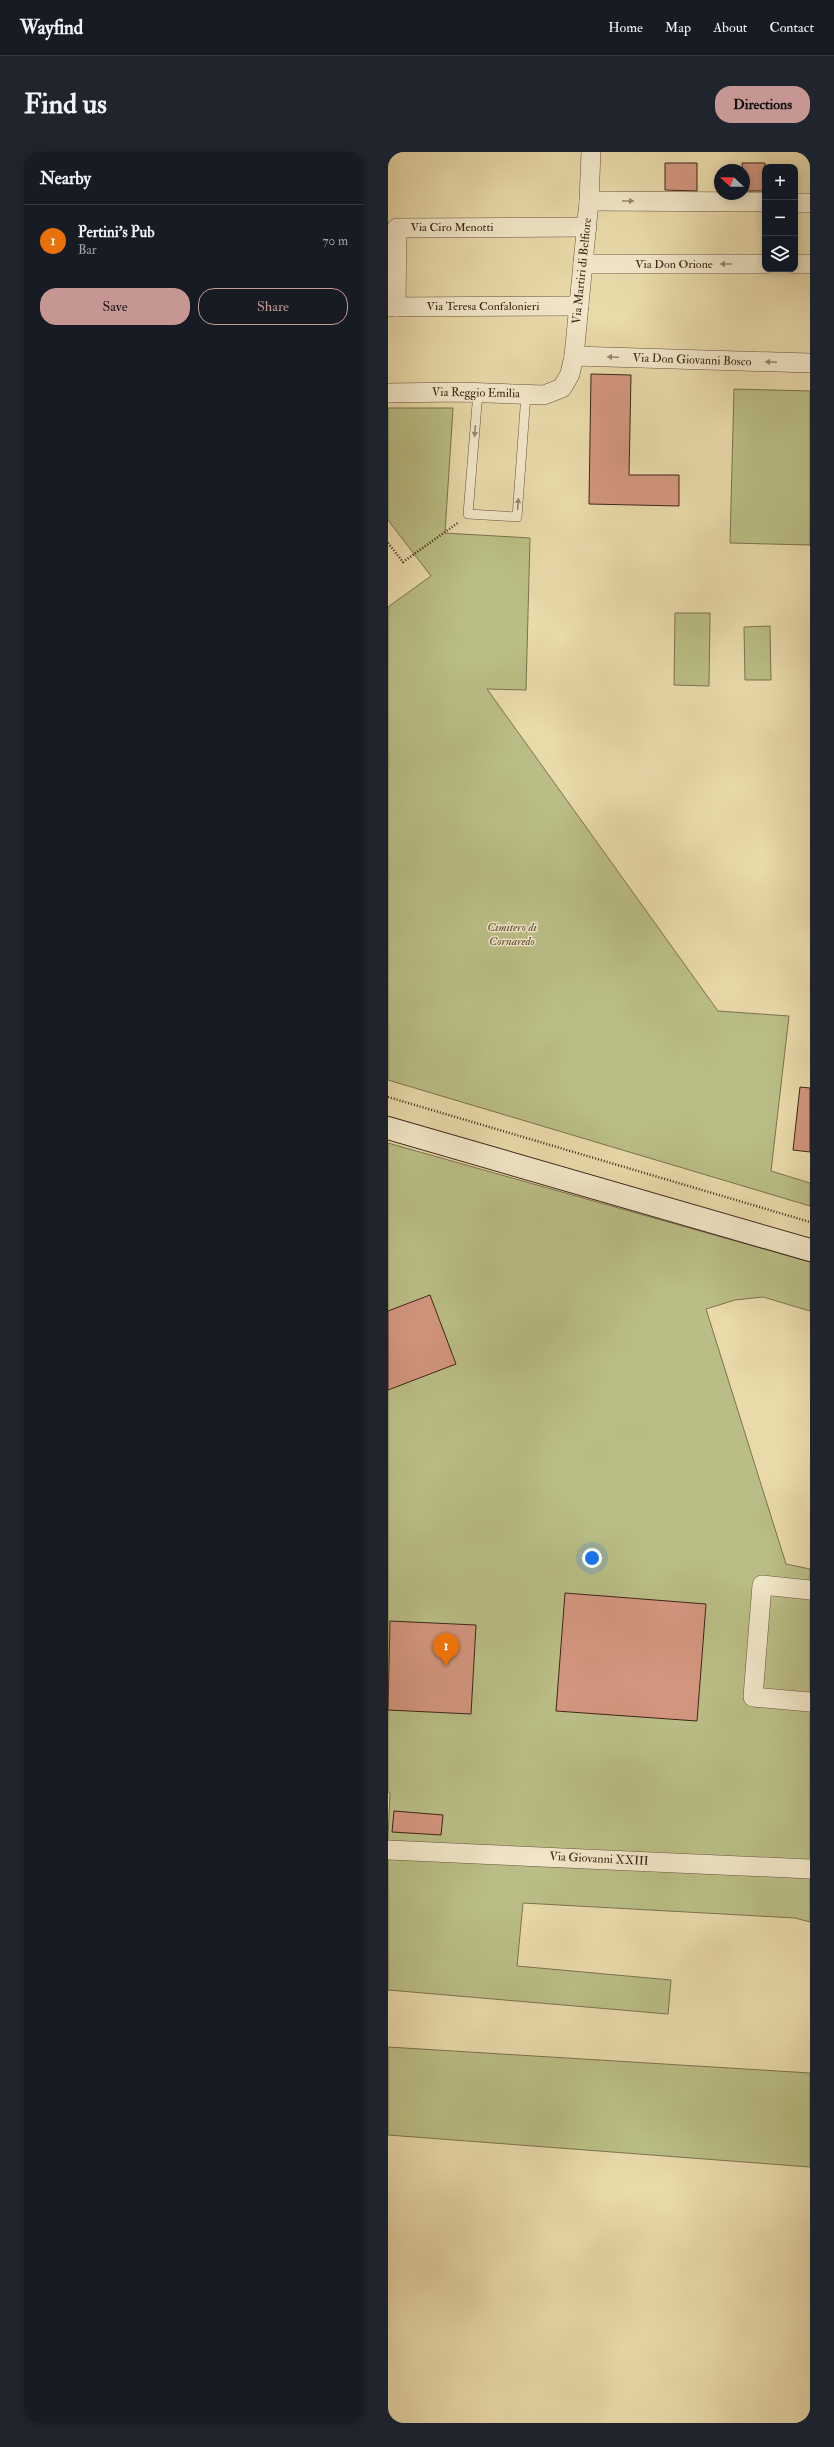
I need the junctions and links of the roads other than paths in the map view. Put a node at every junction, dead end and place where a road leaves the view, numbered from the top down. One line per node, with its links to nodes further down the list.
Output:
1 (591, 152): 2 (street, Via Martiri di Belfiore)
2 (589, 201): 3 (street, one-way to 3); 6 (street, Via Martiri di Belfiore)
3 (762, 202)
4 (798, 203): 5 (street)
5 (810, 203)
6 (587, 227): 7 (street, Via Martiri di Belfiore); 12 (street, Via Ciro Menotti)
7 (583, 264): 8 (street, Via Don Orione, one-way to 7); 11 (street, Via Martiri di Belfiore)
8 (762, 264)
9 (798, 264): 10 (street)
10 (810, 264)
11 (579, 306): 12 (street, Via Teresa Confalonieri); 13 (street, Via Martiri di Belfiore)
12 (392, 307)
13 (574, 356): 14 (street, Via Don Giovanni Bosco, one-way to 13); 15 (street, Via Martiri di Belfiore)
14 (810, 364)
15 (562, 388): 18 (street, Via Reggio Emilia)
16 (478, 392): 17 (street, Via Reggio Emilia); 18 (street, Via Reggio Emilia); 18 (lane, one-way to 18)
17 (388, 393)
18 (526, 394)
19 (388, 1128): 20 (street)
20 (810, 1250)
21 (810, 1590): 22 (street)
22 (810, 1702)
23 (388, 1850): 24 (street, Via Giovanni XXIII)
24 (810, 1869)

